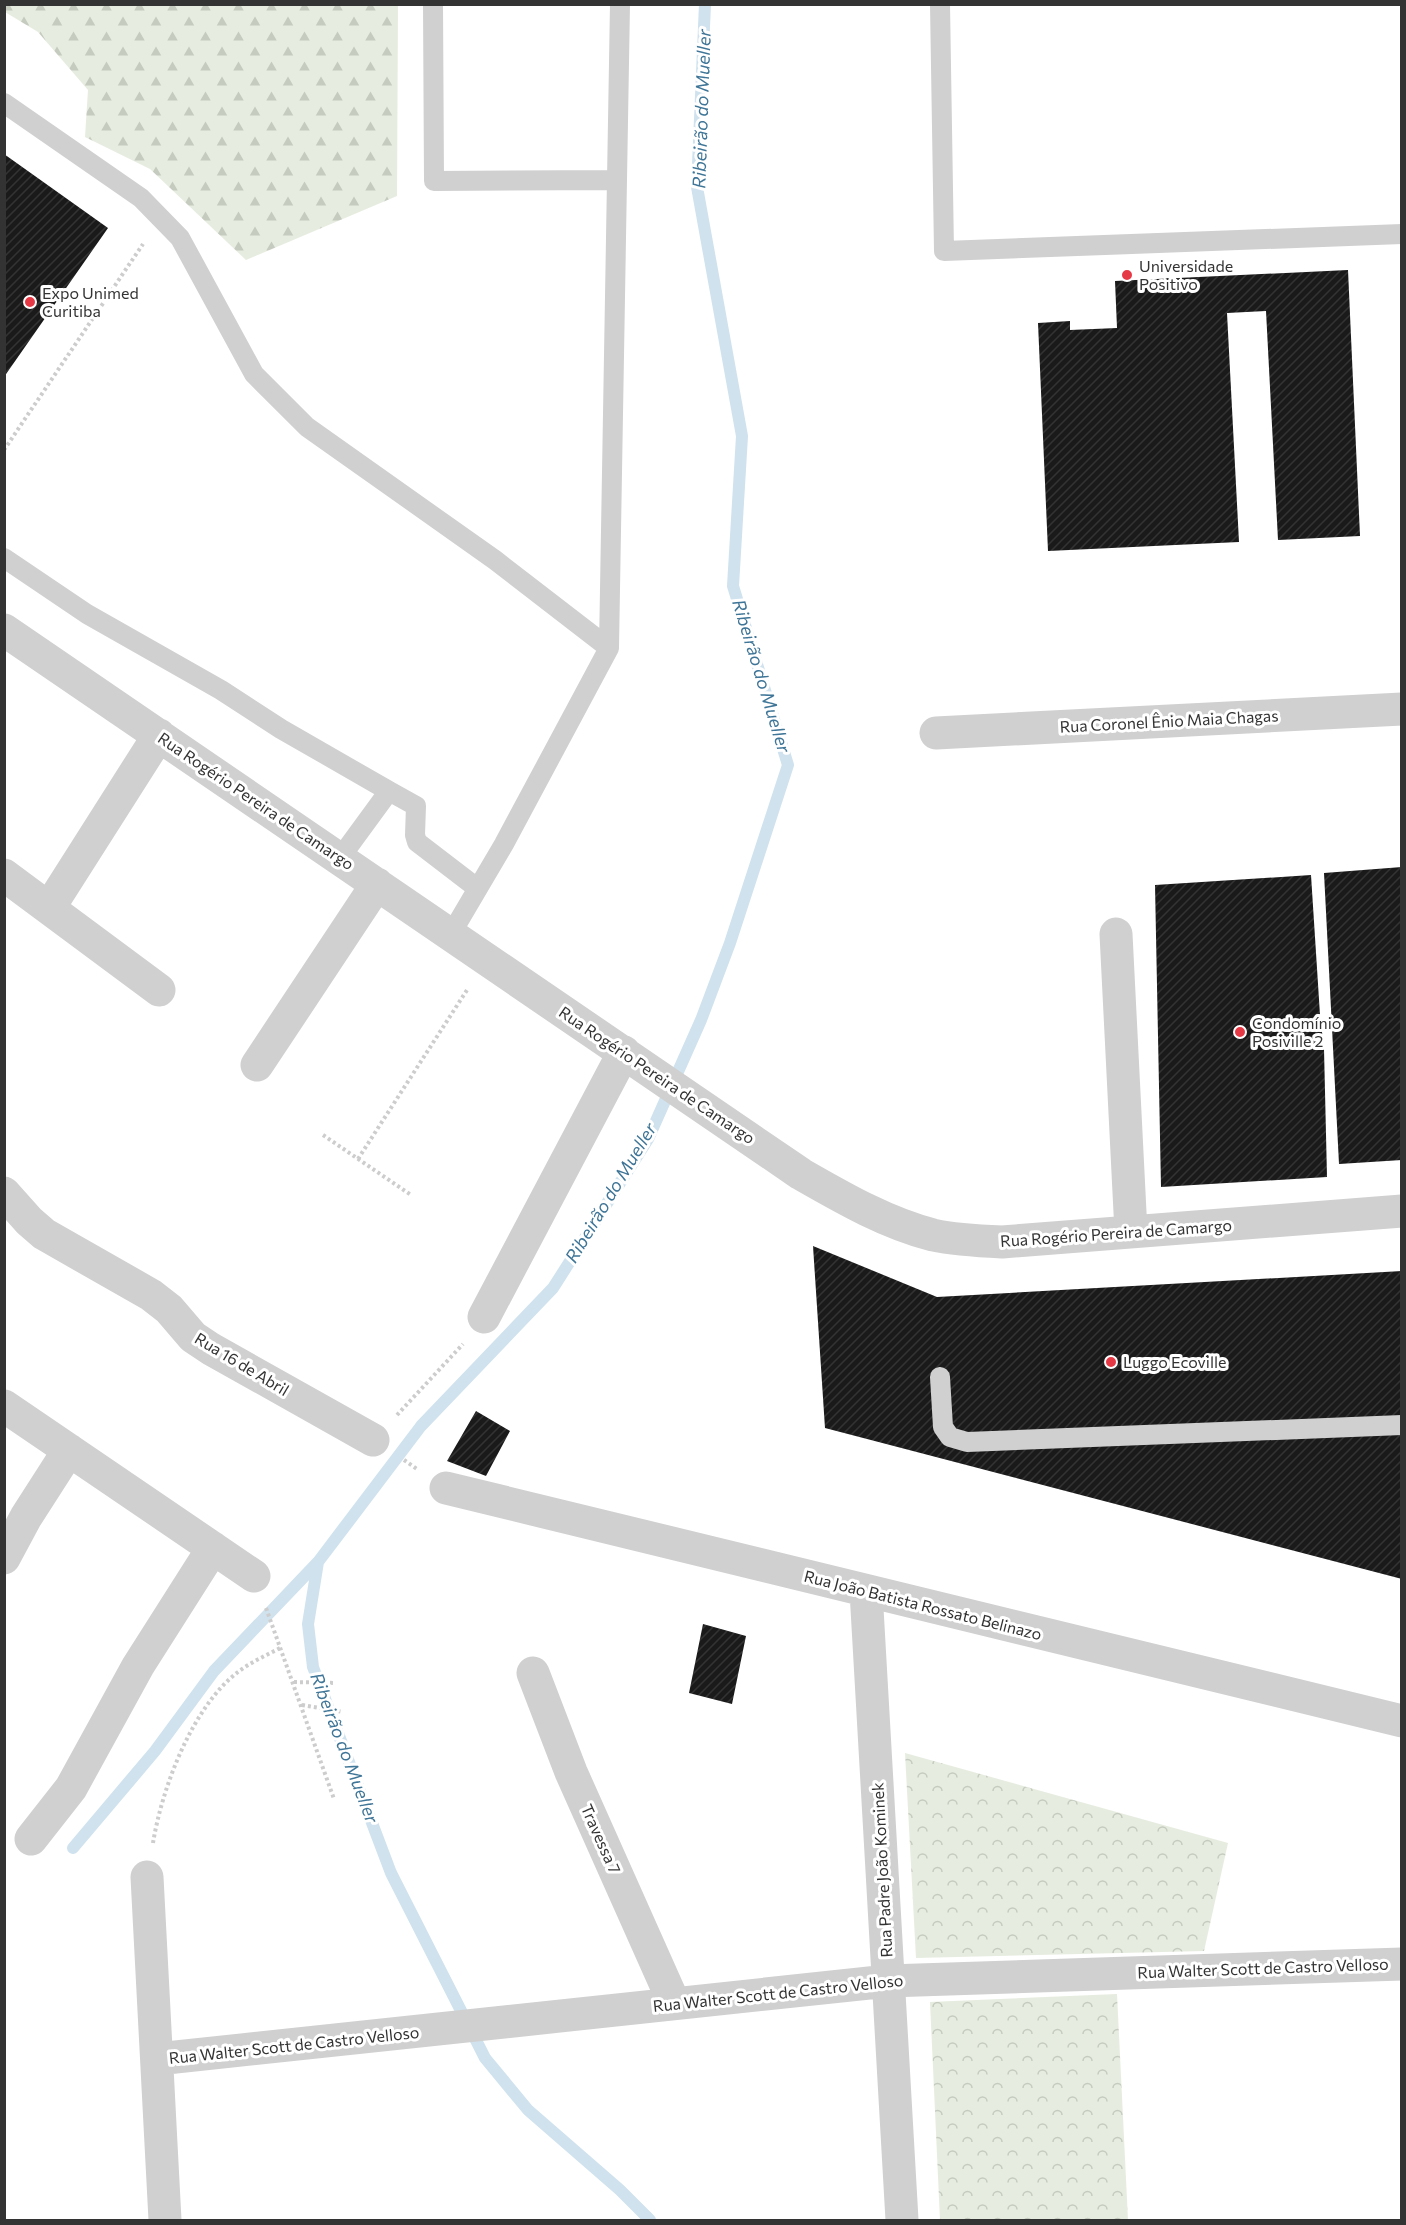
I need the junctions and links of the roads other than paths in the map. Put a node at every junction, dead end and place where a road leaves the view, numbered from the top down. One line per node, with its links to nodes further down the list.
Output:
1 (433, 4): 5 (lane)
2 (620, 4): 5 (lane)
3 (940, 4): 6 (lane)
4 (4, 103): 9 (lane)
5 (617, 180): 9 (lane)
6 (1401, 234)
7 (4, 558): 13 (lane)
8 (4, 630): 12 (street, Rua Rogério Pereira de Camargo)
9 (609, 648): 17 (lane)
10 (1401, 709): 11 (street, Rua Coronel Ênio Maia Chagas)
11 (936, 733)
12 (159, 735): 14 (street, Rua Rogério Pereira de Camargo); 18 (street)
13 (388, 791): 14 (lane); 17 (lane)
14 (340, 858): 16 (street, Rua Rogério Pereira de Camargo)
15 (4, 875): 18 (street)
16 (377, 884): 19 (street, Rua Rogério Pereira de Camargo); 23 (street)
17 (477, 888): 19 (lane)
18 (49, 908): 21 (street)
19 (451, 934): 22 (street, Rua Rogério Pereira de Camargo)
20 (1116, 934): 26 (street)
21 (159, 990)
22 (632, 1058): 26 (street, Rua Rogério Pereira de Camargo); 27 (street)
23 (257, 1065)
24 (4, 1193): 31 (street, Rua 16 de Abril)
25 (1401, 1211): 26 (street, Rua Rogério Pereira de Camargo)
26 (1131, 1232)
27 (484, 1317)
28 (940, 1377): 30 (lane)
29 (4, 1406): 32 (street)
30 (1401, 1425)
31 (373, 1440)
32 (69, 1450): 34 (street); 35 (street)
33 (446, 1488): 37 (street, Rua João Batista Rossato Belinazo)
34 (213, 1548): 36 (street); 40 (street)
35 (4, 1558)
36 (254, 1576)
37 (866, 1591): 39 (street, Rua João Batista Rossato Belinazo); 43 (street, Rua Padre João Kominek)
38 (533, 1673): 44 (street, Travessa 7)
39 (1401, 1722)
40 (31, 1839)
41 (147, 1877): 45 (street)
42 (1401, 1964): 43 (street, Rua Walter Scott de Castro Velloso)
43 (888, 1981): 44 (street, Rua Walter Scott de Castro Velloso); 47 (street, Rua Padre João Kominek)
44 (674, 2003): 45 (street, Rua Walter Scott de Castro Velloso)
45 (157, 2060): 46 (street)
46 (165, 2220)
47 (902, 2220)

